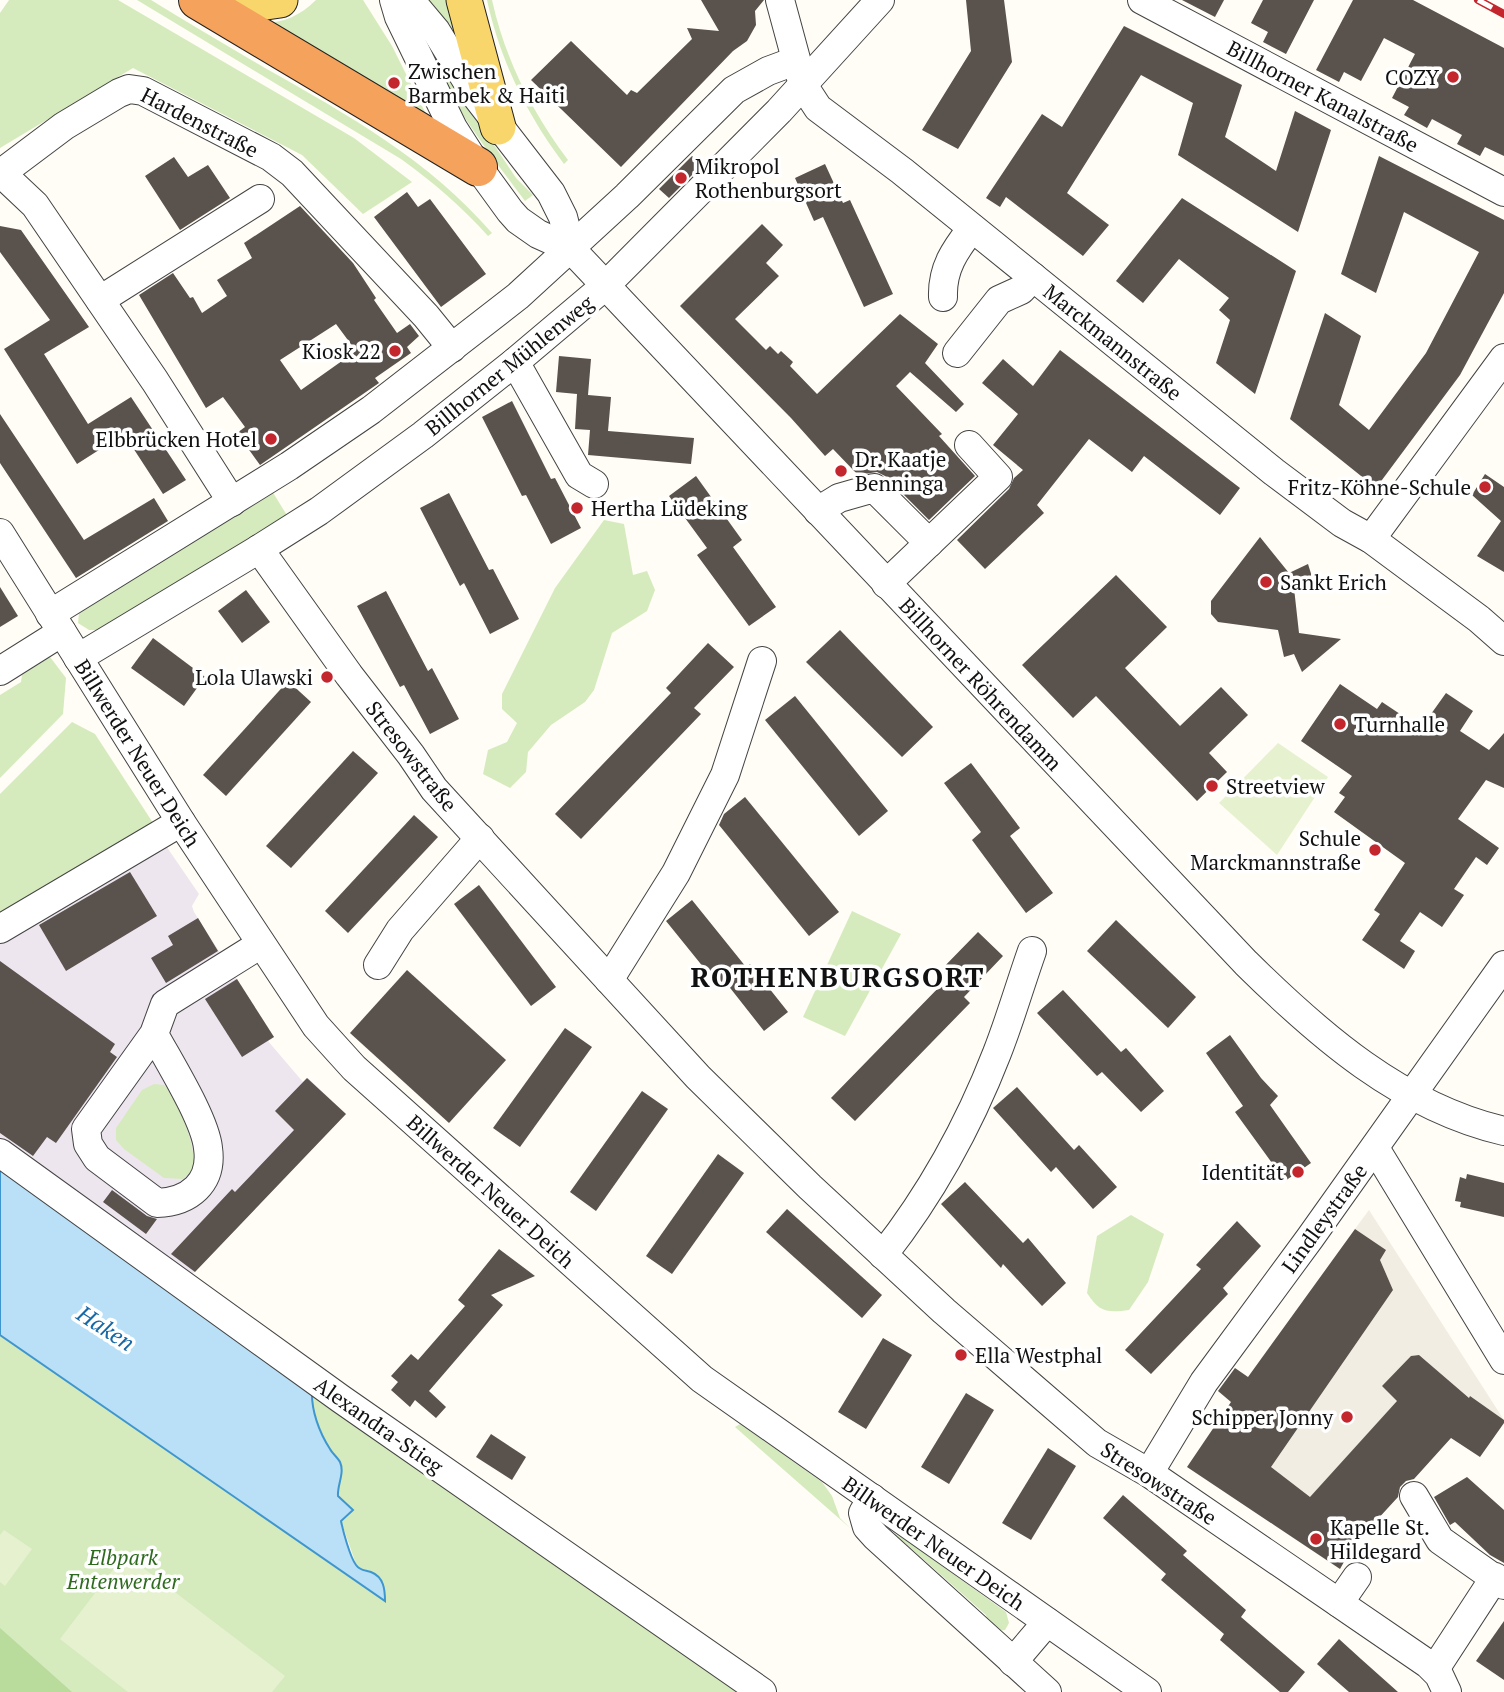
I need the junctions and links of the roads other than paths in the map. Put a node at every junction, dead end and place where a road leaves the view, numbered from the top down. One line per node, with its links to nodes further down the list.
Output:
1 (198, 0): 12 (highway)
2 (239, 0): 3 (main road)
3 (280, 0)
4 (394, 0): 12 (street, Billhorner Röhrendamm)
5 (410, 0): 11 (street, Billhorner Röhrendamm)
6 (464, 0): 11 (main road)
7 (780, 0): 10 (street, Marckmannstraße)
8 (880, 0): 10 (street, Billhorner Mühlenweg)
9 (1154, 3): 14 (street, Billhorner Kanalstraße)
10 (799, 73): 16 (street, Marckmannstraße); 17 (street, Billhorner Mühlenweg); 19 (street, Billhorner Mühlenweg)
11 (498, 127): 17 (street, Billhorner Röhrendamm)
12 (478, 167): 17 (street, Billhorner Röhrendamm)
13 (1, 173): 21 (street, Hardenstraße); 22 (street, Hardenstraße)
14 (1503, 188)
15 (260, 199): 21 (street)
16 (972, 228): 18 (street, Marckmannstraße); 20 (street)
17 (571, 249): 19 (street, Billhorner Röhrendamm); 22 (street, Billhorner Mühlenweg)
18 (1033, 277): 23 (street); 31 (street, Marckmannstraße)
19 (605, 286): 25 (street, Billhorner Mühlenweg); 29 (street, Billhorner Röhrendamm)
20 (943, 297)
21 (100, 300): 28 (street, Hardenstraße)
22 (452, 348): 28 (street, Billhorner Mühlenweg)
23 (957, 353)
24 (1504, 358): 31 (street)
25 (515, 362): 27 (street); 33 (street, Billhorner Mühlenweg)
26 (969, 445): 32 (street)
27 (594, 484)
28 (232, 502): 35 (street, Billhorner Mühlenweg)
29 (818, 511): 32 (street); 34 (street, Billhorner Röhrendamm)
30 (0, 533): 35 (street, Billwerder Neuer Deich)
31 (1371, 539): 36 (street, Marckmannstraße)
32 (929, 543): 34 (street)
33 (259, 549): 37 (street, Billhorner Mühlenweg); 41 (street, Stresowstraße)
34 (886, 584): 49 (street, Billhorner Röhrendamm)
35 (56, 623): 37 (street, Billwerder Neuer Deich); 39 (street, Billhorner Mühlenweg)
36 (1504, 641)
37 (79, 658): 40 (street, Billwerder Neuer Deich)
38 (762, 662): 47 (street)
39 (0, 671)
40 (181, 822): 42 (street); 43 (street, Billwerder Neuer Deich)
41 (480, 838): 45 (street); 47 (street, Stresowstraße)
42 (0, 929)
43 (261, 944): 48 (street); 57 (street, Billwerder Neuer Deich)
44 (1032, 951): 53 (street)
45 (378, 965)
46 (1504, 965): 49 (street, Lindleystraße)
47 (609, 980): 53 (street, Stresowstraße)
48 (154, 1034): 48 (street)
49 (1411, 1096): 50 (street, Billhorner Röhrendamm); 51 (street, Lindleystraße)
50 (1504, 1131)
51 (1375, 1148): 54 (street); 55 (street, Lindleystraße)
52 (0, 1153): 64 (street, Alexandra-Stieg)
53 (883, 1255): 55 (street, Stresowstraße)
54 (1504, 1360)
55 (1149, 1473): 60 (street, Stresowstraße)
56 (1414, 1496): 59 (street)
57 (872, 1499): 61 (street, Billwerder Neuer Deich); 62 (street)
58 (1357, 1577): 60 (street)
59 (1499, 1581): 63 (street)
60 (1339, 1603): 63 (street, Stresowstraße)
61 (1047, 1622): 62 (street); 66 (street, Billwerder Neuer Deich)
62 (1013, 1662): 65 (street)
63 (1441, 1681)
64 (762, 1692)
65 (1047, 1692)
66 (1147, 1692)

